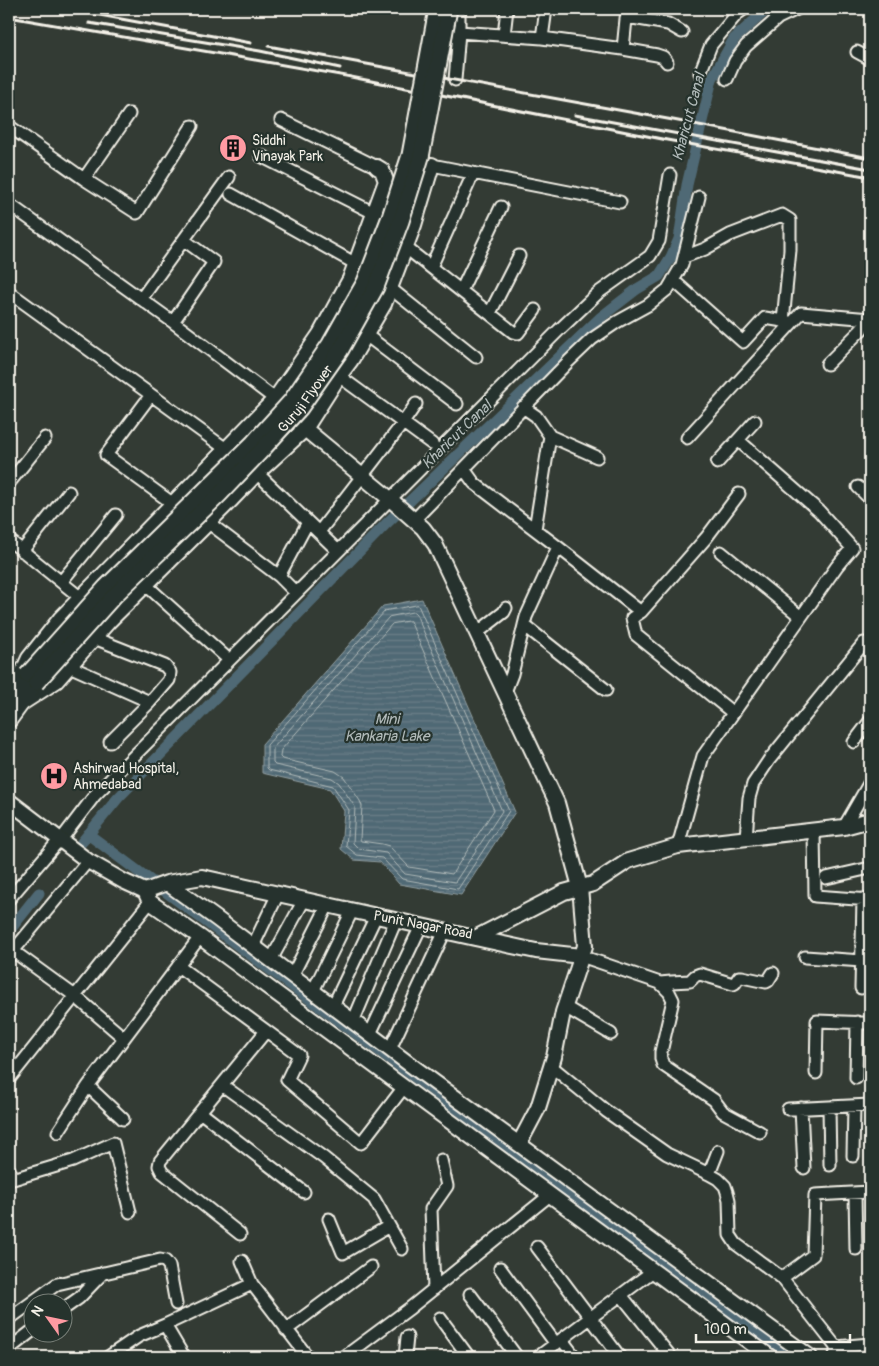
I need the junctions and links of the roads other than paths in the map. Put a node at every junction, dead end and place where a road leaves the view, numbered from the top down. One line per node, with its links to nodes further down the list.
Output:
1 (436, 9): 109 (main road, Guruji Flyover, bridge)
2 (448, 9): 109 (main road, Guruji Flyover, bridge)
3 (459, 9): 10 (street)
4 (507, 9): 12 (street)
5 (546, 9): 13 (street)
6 (744, 9): 18 (street)
7 (796, 9): 9 (street)
8 (627, 13): 11 (street); 14 (street)
9 (776, 14): 19 (street)
10 (459, 32): 12 (street); 20 (street)
11 (682, 32)
12 (504, 35): 13 (street)
13 (542, 38): 14 (street)
14 (623, 49): 17 (street)
15 (857, 52): 16 (street)
16 (870, 59)
17 (668, 62)
18 (700, 73)
19 (727, 79)
20 (454, 80)
21 (129, 114): 31 (street)
22 (281, 120): 27 (street)
23 (9, 126): 31 (street)
24 (192, 126): 31 (street)
25 (261, 156): 37 (street)
26 (432, 166): 28 (street); 39 (street)
27 (377, 167): 37 (street)
28 (473, 174): 34 (street); 43 (street)
29 (670, 176): 82 (street)
30 (230, 177): 38 (street)
31 (84, 179)
32 (231, 194): 42 (street)
33 (699, 197): 41 (street)
34 (620, 202)
35 (9, 204): 48 (street)
36 (501, 207): 46 (street)
37 (374, 213): 42 (street)
38 (184, 240): 48 (street); 52 (street)
39 (405, 247): 43 (street); 45 (street)
40 (519, 256): 50 (street)
41 (684, 257): 44 (street); 53 (street)
42 (356, 264): 59 (street)
43 (431, 267): 46 (street)
44 (674, 280): 53 (street); 62 (street)
45 (390, 288): 54 (street); 55 (street)
46 (461, 291): 50 (street)
47 (9, 292): 58 (street)
48 (141, 299): 52 (street)
49 (535, 310): 50 (street)
50 (490, 313)
51 (868, 319): 53 (street); 56 (street)
52 (173, 322): 59 (street)
53 (787, 322): 68 (street)
54 (366, 335): 57 (street); 61 (street)
55 (476, 357)
56 (827, 364)
57 (339, 376): 64 (street); 65 (street)
58 (151, 395): 71 (street); 83 (street)
59 (274, 399): 65 (street); 71 (street)
60 (416, 404): 64 (street)
61 (457, 404)
62 (523, 407): 66 (street); 74 (street)
63 (755, 421): 69 (street)
64 (403, 423): 70 (street); 76 (street)
65 (305, 429): 75 (street); 76 (street)
66 (550, 436): 72 (street); 88 (street)
67 (45, 438): 77 (street)
68 (687, 438)
69 (738, 440): 73 (street); 102 (street)
70 (432, 444)
71 (226, 449): 83 (street)
72 (597, 458)
73 (717, 463)
74 (464, 469): 85 (street); 88 (street)
75 (257, 473): 86 (street); 87 (street)
76 (362, 477): 82 (street); 89 (street)
77 (9, 483)
78 (858, 487): 81 (street)
79 (69, 492): 92 (street)
80 (739, 494): 101 (street)
81 (870, 499)
82 (392, 501): 85 (street); 93 (street)
83 (172, 503): 99 (street)
84 (116, 515): 96 (street)
85 (412, 519): 104 (street)
86 (308, 522): 89 (street); 95 (street)
87 (209, 523): 95 (street); 97 (street)
88 (535, 529): 91 (street)
89 (318, 532): 93 (street)
90 (9, 540): 92 (street)
91 (558, 547): 101 (street); 103 (street)
92 (22, 551): 96 (street)
93 (338, 551): 98 (street)
94 (720, 552): 102 (street)
95 (279, 576): 98 (street)
96 (61, 582): 99 (street)
97 (146, 585): 105 (street); 107 (street)
98 (296, 593): 107 (street)
99 (80, 598): 112 (street)
100 (506, 608): 104 (street)
101 (641, 612): 114 (street)
102 (801, 617): 114 (street)
103 (524, 625): 110 (street); 111 (street)
104 (477, 633): 111 (street)
105 (94, 638): 108 (street); 113 (street)
106 (870, 648): 124 (street)
107 (229, 660): 125 (street)
108 (69, 666): 112 (street); 113 (street)
109 (31, 679): 112 (main road, Guruji Flyover)
110 (606, 690)
111 (505, 692): 131 (street)
112 (13, 701): 115 (main road, Guruji Flyover)
113 (150, 702): 117 (street)
114 (733, 713): 126 (street)
115 (9, 720)
116 (870, 721): 118 (street)
117 (110, 742)
118 (854, 742)
119 (870, 782): 122 (street)
120 (9, 800): 125 (street)
121 (870, 820): 122 (street, Punit Nagar Road)
122 (844, 827): 123 (street, Punit Nagar Road)
123 (814, 831): 124 (street, Punit Nagar Road); 136 (street)
124 (746, 838): 126 (street, Punit Nagar Road)
125 (60, 841): 127 (street); 134 (street)
126 (678, 846): 131 (street, Punit Nagar Road)
127 (88, 861): 133 (street); 146 (street)
128 (870, 868): 129 (street)
129 (826, 878)
130 (167, 883): 132 (street, Punit Nagar Road); 133 (street, Punit Nagar Road); 145 (street)
131 (580, 887): 144 (street, Punit Nagar Road); 147 (street)
132 (278, 894): 135 (street, Punit Nagar Road); 145 (street)
133 (147, 895): 143 (street); 157 (street)
134 (9, 899)
135 (304, 900): 137 (street, Punit Nagar Road); 149 (street)
136 (867, 900): 151 (street)
137 (328, 905): 138 (street, Punit Nagar Road); 153 (street)
138 (352, 911): 139 (street, Punit Nagar Road); 156 (street)
139 (376, 916): 140 (street, Punit Nagar Road); 158 (street)
140 (396, 920): 141 (street, Punit Nagar Road); 160 (street)
141 (421, 926): 142 (street, Punit Nagar Road); 164 (street)
142 (445, 931): 144 (street, Punit Nagar Road); 167 (street)
143 (200, 937): 150 (street); 174 (street)
144 (475, 938): 147 (street)
145 (253, 946): 149 (street)
146 (11, 954): 157 (street)
147 (581, 956): 154 (street); 159 (street)
148 (806, 957): 151 (street)
149 (271, 960): 153 (street)
150 (178, 966): 163 (street); 166 (street)
151 (865, 968): 155 (street)
152 (772, 973): 154 (street)
153 (292, 976): 156 (street)
154 (660, 983): 183 (street)
155 (861, 988)
156 (312, 991): 158 (street)
157 (75, 996): 166 (street); 171 (street)
158 (333, 1006): 160 (street)
159 (565, 1007): 165 (street); 168 (street)
160 (353, 1022): 164 (street)
161 (857, 1022): 162 (street); 169 (street); 170 (street)
162 (870, 1023)
163 (266, 1031): 172 (street); 174 (street)
164 (370, 1034): 167 (street)
165 (611, 1034)
166 (124, 1038): 173 (street)
167 (390, 1049): 184 (street)
168 (551, 1066): 184 (street); 190 (street)
169 (816, 1073)
170 (856, 1078)
171 (9, 1079)
172 (222, 1085): 180 (street); 198 (street)
173 (88, 1086): 181 (street); 182 (street)
174 (404, 1087): 195 (street)
175 (870, 1105): 176 (street)
176 (854, 1106): 177 (street); 186 (street)
177 (829, 1107): 178 (street); 188 (street)
178 (801, 1108): 179 (street); 189 (street)
179 (788, 1109)
180 (200, 1112): 192 (street); 199 (street)
181 (123, 1119)
182 (58, 1132)
183 (760, 1132)
184 (520, 1144): 203 (street)
185 (718, 1151): 190 (street)
186 (852, 1156)
187 (441, 1160): 211 (street)
188 (830, 1165)
189 (804, 1168)
190 (709, 1174): 209 (street)
191 (10, 1177): 196 (street)
192 (304, 1192)
193 (870, 1192): 194 (street)
194 (855, 1193): 202 (street); 209 (street)
195 (550, 1195): 207 (street); 211 (street)
196 (130, 1212)
197 (329, 1219): 198 (street)
198 (389, 1226): 201 (street)
199 (240, 1234)
200 (537, 1247): 217 (street)
201 (402, 1249)
202 (856, 1249)
203 (666, 1252): 207 (street); 239 (street)
204 (242, 1261): 210 (street)
205 (371, 1267): 220 (street)
206 (500, 1268): 223 (street)
207 (653, 1271): 213 (street); 227 (street)
208 (103, 1273): 214 (street); 215 (street); 218 (street)
209 (782, 1278): 226 (street)
210 (252, 1284): 219 (street); 220 (street)
211 (434, 1289): 231 (street)
212 (470, 1294): 234 (street)
213 (621, 1294): 217 (street); 238 (street)
214 (72, 1303)
215 (176, 1304)
216 (440, 1318): 233 (street)
217 (590, 1318): 223 (street); 237 (street)
218 (9, 1319)
219 (164, 1325): 228 (street); 229 (street)
220 (286, 1330): 230 (street)
221 (407, 1337): 232 (street)
222 (22, 1339): 225 (street)
223 (559, 1342): 235 (street); 236 (street)
224 (870, 1344): 226 (street)
225 (9, 1349)
226 (835, 1352)
227 (765, 1356)
228 (108, 1357)
229 (184, 1357)
230 (308, 1357)
231 (344, 1357)
232 (405, 1357)
233 (469, 1357)
234 (517, 1357)
235 (538, 1357)
236 (575, 1357)
237 (620, 1357)
238 (671, 1357)
239 (810, 1357)

